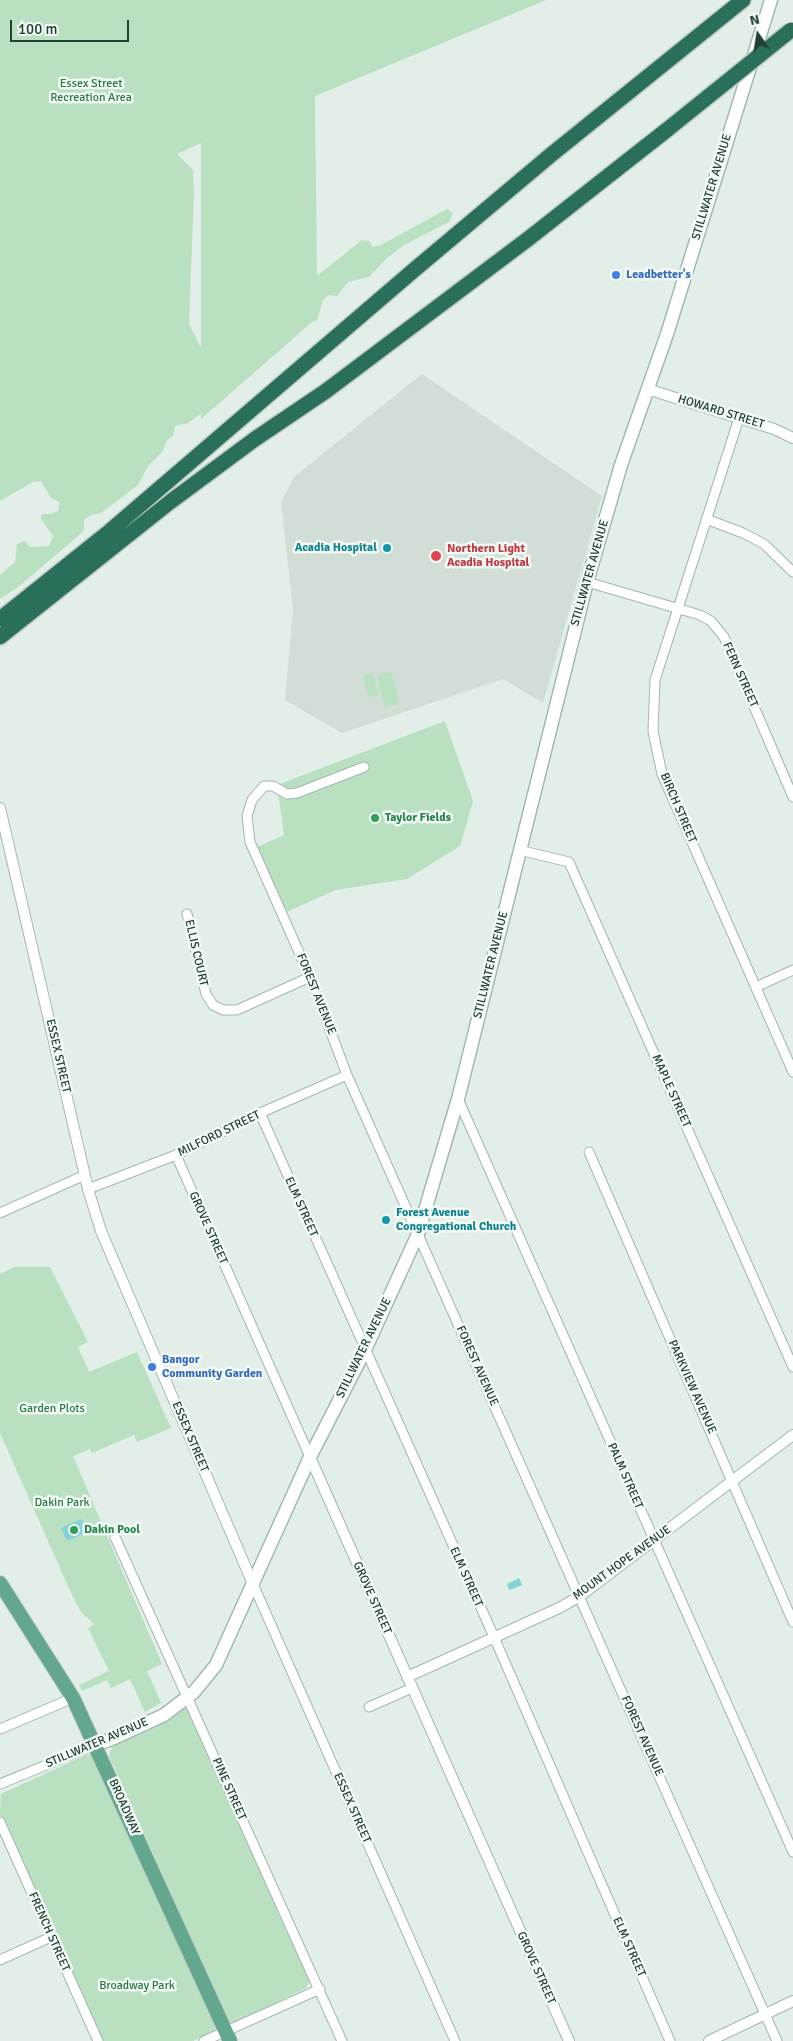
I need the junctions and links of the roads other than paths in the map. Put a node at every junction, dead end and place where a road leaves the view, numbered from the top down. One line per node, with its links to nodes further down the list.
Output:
1 (744, 0): 11 (highway)
2 (771, 0): 4 (main road, STILLWATER AVENUE)
3 (792, 29): 12 (highway, bridge)
4 (647, 389): 5 (street, HOWARD STREET); 9 (main road, STILLWATER AVENUE)
5 (739, 418): 6 (street, HOWARD STREET); 7 (street, BIRCH STREET)
6 (793, 438)
7 (706, 519): 8 (street); 10 (street, BIRCH STREET)
8 (793, 572)
9 (587, 582): 10 (street, FERN STREET); 16 (main road, STILLWATER AVENUE)
10 (677, 608): 14 (street, FERN STREET); 20 (street, BIRCH STREET)
11 (0, 619)
12 (0, 637)
13 (364, 766): 19 (street, FOREST AVENUE)
14 (793, 797)
15 (0, 808): 27 (street, ESSEX STREET)
16 (519, 850): 23 (main road, STILLWATER AVENUE); 32 (street, MAPLE STREET)
17 (187, 914): 19 (street, ELLIS COURT)
18 (793, 970): 20 (street)
19 (310, 977): 22 (street, FOREST AVENUE)
20 (756, 987): 21 (street, BIRCH STREET)
21 (793, 1072)
22 (347, 1075): 24 (street, MILFORD STREET); 30 (street, FOREST AVENUE)
23 (458, 1099): 30 (main road, STILLWATER AVENUE); 37 (street, PALM STREET)
24 (260, 1114): 26 (street, MILFORD STREET); 31 (street, ELM STREET)
25 (589, 1152): 35 (street, PARKVIEW AVENUE)
26 (176, 1154): 28 (street, MILFORD STREET); 34 (street, GROVE STREET)
27 (85, 1175): 28 (street, ESSEX STREET); 29 (street)
28 (88, 1189): 39 (street, ESSEX STREET)
29 (0, 1213)
30 (418, 1234): 31 (main road, STILLWATER AVENUE); 40 (street, FOREST AVENUE)
31 (365, 1350): 34 (main road, STILLWATER AVENUE); 42 (street, ELM STREET)
32 (793, 1367)
33 (793, 1435): 35 (street, MOUNT HOPE AVENUE)
34 (310, 1457): 39 (main road, STILLWATER AVENUE); 43 (street, GROVE STREET)
35 (732, 1480): 37 (street, MOUNT HOPE AVENUE); 41 (street, PARKVIEW AVENUE)
36 (115, 1537): 45 (street, PINE STREET)
37 (654, 1540): 40 (street, MOUNT HOPE AVENUE); 52 (street, PALM STREET)
38 (0, 1583): 46 (main road, BROADWAY)
39 (253, 1584): 45 (main road, STILLWATER AVENUE); 62 (street, ESSEX STREET)
40 (580, 1596): 42 (street, MOUNT HOPE AVENUE); 57 (street, FOREST AVENUE)
41 (793, 1622)
42 (494, 1637): 43 (street, MOUNT HOPE AVENUE); 64 (street, ELM STREET)
43 (407, 1677): 44 (street, GROVE STREET)
44 (412, 1688): 47 (street); 63 (street, GROVE STREET)
45 (188, 1697): 49 (main road, STILLWATER AVENUE); 55 (street, PINE STREET)
46 (73, 1698): 48 (street); 49 (main road, BROADWAY)
47 (369, 1708)
48 (0, 1728)
49 (95, 1745): 50 (street, STILLWATER AVENUE); 58 (main road, BROADWAY)
50 (0, 1784)
51 (0, 1822): 53 (street, FRENCH STREET)
52 (793, 1852)
53 (51, 1937): 54 (street); 59 (street, FRENCH STREET)
54 (0, 1960)
55 (320, 1989): 58 (street); 61 (street, PINE STREET)
56 (793, 2001): 57 (street)
57 (765, 2014): 65 (street); 66 (street, FOREST AVENUE)
58 (228, 2036): 60 (street)
59 (98, 2041)
60 (204, 2041)
61 (342, 2041)
62 (454, 2041)
63 (569, 2041)
64 (670, 2041)
65 (709, 2041)
66 (777, 2041)

